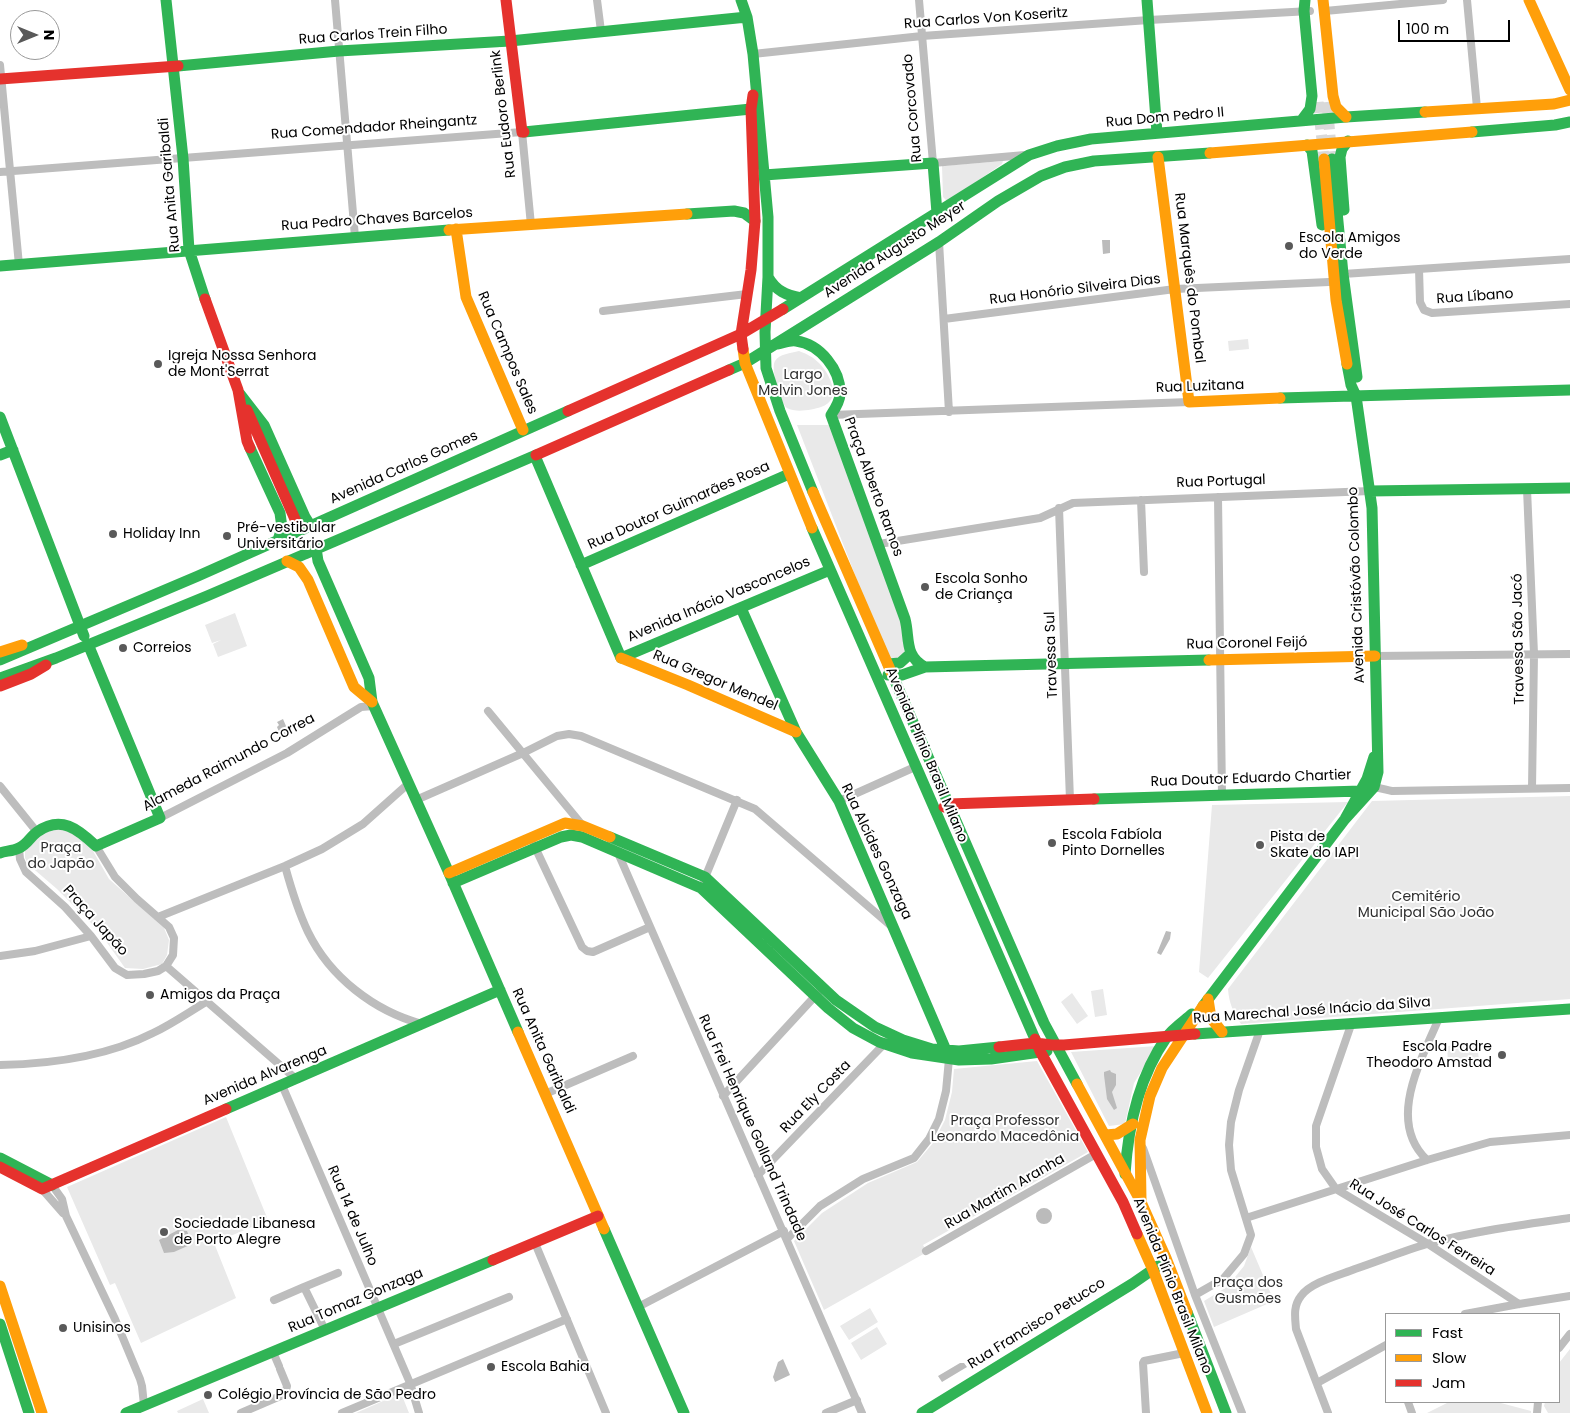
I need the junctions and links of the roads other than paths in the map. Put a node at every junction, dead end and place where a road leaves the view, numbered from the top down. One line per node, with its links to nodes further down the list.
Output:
1 (166, 0): 22 (main road, Rua Anita Garibaldi)
2 (335, 0): 19 (street)
3 (506, 0): 18 (main road, Rua Eudoro Berlink)
4 (597, 0): 16 (street)
5 (741, 0): 14 (main road, Avenida Plínio Brasil Milano)
6 (919, 0): 17 (street, Rua Corcovado)
7 (1147, 0): 15 (main road)
8 (1319, 0): 12 (main road)
9 (1443, 0): 13 (street)
10 (1467, 0): 27 (street)
11 (1529, 0): 25 (main road)
12 (1307, 5): 15 (street, Rua Carlos Von Koseritz); 30 (main road)
13 (1324, 5): 29 (main road)
14 (747, 17): 16 (main road, Rua Carlos Trein Filho); 20 (main road, Avenida Plínio Brasil Milano)
15 (1149, 20): 17 (street, Rua Carlos Von Koseritz); 33 (main road)
16 (601, 31): 18 (main road, Rua Carlos Trein Filho)
17 (922, 36): 20 (street, Rua Carlos Von Koseritz); 41 (street, Rua Corcovado)
18 (510, 41): 19 (main road, Rua Carlos Trein Filho); 32 (main road, Rua Eudoro Berlink)
19 (340, 51): 22 (main road, Rua Carlos Trein Filho); 35 (street)
20 (753, 54): 24 (main road, Avenida Plínio Brasil Milano)
21 (0, 65): 23 (street)
22 (173, 66): 23 (main road, Rua Carlos Trein Filho); 39 (main road, Rua Anita Garibaldi)
23 (1, 79): 43 (street)
24 (756, 81): 28 (main road, Avenida Plínio Brasil Milano); 44 (main road, Avenida Plínio Brasil Milano)
25 (1570, 90)
26 (1570, 100): 27 (main road, Rua Dom Pedro II)
27 (1477, 108): 29 (main road, Rua Dom Pedro II)
28 (751, 109): 32 (main road, Rua Comendador Rheingantz); 46 (main road, Avenida Plínio Brasil Milano)
29 (1346, 117): 30 (main road, Rua Dom Pedro II)
30 (1301, 121): 33 (main road, Rua Dom Pedro II)
31 (1570, 122): 34 (main road)
32 (522, 132): 35 (street, Rua Comendador Rheingantz); 47 (street, Rua Eudoro Berlink)
33 (1157, 133): 37 (main road, Rua Dom Pedro II)
34 (1348, 141): 36 (main road); 57 (main road, Avenida Cristóvão Colombo)
35 (348, 145): 39 (street, Rua Comendador Rheingantz); 49 (street)
36 (1308, 145): 38 (main road); 57 (main road, Avenida Cristóvão Colombo)
37 (1029, 155): 41 (street, Rua Dom Pedro II); 45 (main road, Avenida Augusto Meyer)
38 (1158, 157): 50 (main road, Avenida Augusto Meyer); 58 (main road, Rua Marquês do Pombal)
39 (183, 158): 43 (street, Rua Comendador Rheingantz); 51 (main road, Rua Anita Garibaldi)
40 (1328, 159): 57 (main road)
41 (933, 163): 44 (main road, Rua Dom Pedro II); 45 (main road, Rua Corcovado)
42 (0, 172): 43 (street, Rua Comendador Rheingantz)
43 (11, 172): 53 (street)
44 (764, 175): 56 (main road, Avenida Plínio Brasil Milano)
45 (937, 213): 60 (main road, Avenida Augusto Meyer)
46 (755, 221): 47 (main road, Rua Pedro Chaves Barcelos); 59 (main road, Avenida Plínio Brasil Milano)
47 (531, 226): 48 (main road, Rua Pedro Chaves Barcelos)
48 (456, 229): 49 (main road, Rua Pedro Chaves Barcelos); 78 (main road, Rua Campos Sales)
49 (355, 237): 51 (main road, Rua Pedro Chaves Barcelos)
50 (939, 242): 64 (street); 66 (main road, Avenida Augusto Meyer)
51 (189, 250): 53 (main road, Rua Pedro Chaves Barcelos); 70 (main road, Rua Anita Garibaldi)
52 (1570, 259): 55 (street, Rua Honório Silveira Dias)
53 (20, 265): 54 (main road, Rua Pedro Chaves Barcelos)
54 (0, 266)
55 (1419, 269): 57 (street, Rua Honório Silveira Dias); 61 (street, Rua Líbano)
56 (768, 277): 60 (main road); 63 (main road, Avenida Plínio Brasil Milano)
57 (1339, 278): 58 (street, Rua Honório Silveira Dias); 69 (main road, Avenida Cristóvão Colombo); 73 (main road, Avenida Cristóvão Colombo)
58 (1175, 289): 64 (street, Rua Honório Silveira Dias); 74 (main road, Rua Marquês do Pombal)
59 (747, 294): 62 (street); 65 (main road, Avenida Plínio Brasil Milano)
60 (801, 298): 63 (main road, Avenida Augusto Meyer)
61 (1570, 304)
62 (603, 311)
63 (766, 319): 65 (main road, Avenida Carlos Gomes); 67 (main road, Avenida Plínio Brasil Milano)
64 (944, 320): 75 (street)
65 (741, 334): 68 (main road, Avenida Plínio Brasil Milano); 78 (main road, Avenida Carlos Gomes)
66 (776, 344): 67 (main road, Avenida Augusto Meyer); 76 (main road, Praça Alberto Ramos)
67 (766, 350): 68 (main road, Avenida Carlos Gomes); 110 (main road, Avenida Plínio Brasil Milano)
68 (745, 363): 81 (main road, Avenida Carlos Gomes); 82 (main road, Avenida Plínio Brasil Milano)
69 (1351, 385): 72 (main road); 73 (main road, Avenida Cristóvão Colombo)
70 (238, 390): 89 (main road, Rua Anita Garibaldi); 90 (main road); 91 (main road, Rua Anita Garibaldi)
71 (1570, 390): 73 (main road, Rua Luzitana)
72 (1342, 396): 73 (main road, Rua Luzitana); 74 (main road, Rua Luzitana)
73 (1356, 396): 85 (main road, Avenida Cristóvão Colombo)
74 (1189, 402): 75 (street, Rua Luzitana)
75 (949, 412): 76 (street, Rua Luzitana)
76 (831, 416): 92 (main road, Praça Alberto Ramos)
77 (0, 417): 79 (main road)
78 (524, 430): 89 (main road, Avenida Carlos Gomes)
79 (13, 450): 80 (main road); 99 (main road)
80 (0, 455)
81 (535, 456): 93 (main road, Avenida Carlos Gomes); 95 (main road)
82 (789, 474): 95 (main road, Rua Doutor Guimarães Rosa); 96 (main road, Avenida Plínio Brasil Milano)
83 (1570, 488): 84 (main road, Rua Portugal)
84 (1527, 489): 85 (main road, Rua Portugal); 103 (street, Travessa São Jacó)
85 (1370, 491): 86 (street, Rua Portugal); 105 (main road, Avenida Cristóvão Colombo)
86 (1218, 497): 87 (street, Rua Portugal); 109 (street)
87 (1141, 500): 88 (street, Rua Portugal); 97 (street)
88 (1059, 508): 92 (street, Rua Portugal); 111 (street, Travessa Sul)
89 (310, 525): 91 (main road, Avenida Carlos Gomes)
90 (298, 526)
91 (278, 540): 99 (main road, Avenida Carlos Gomes)
92 (879, 544): 102 (main road, Praça Alberto Ramos)
93 (314, 553): 94 (main road, Avenida Carlos Gomes); 117 (main road, Rua Anita Garibaldi)
94 (287, 561): 99 (main road, Avenida Carlos Gomes); 117 (main road, Rua Anita Garibaldi)
95 (581, 565): 107 (main road)
96 (830, 570): 98 (main road, Avenida Inácio Vasconcelos); 113 (main road, Avenida Plínio Brasil Milano)
97 (1144, 572)
98 (741, 608): 107 (main road, Avenida Inácio Vasconcelos); 119 (main road, Rua Alcídes Gonzaga)
99 (84, 635): 100 (main road, Avenida Carlos Gomes); 106 (main road, Avenida Carlos Gomes); 136 (main road)
100 (51, 638): 101 (main road, Avenida Carlos Gomes); 108 (main road, Avenida Carlos Gomes)
101 (0, 652)
102 (910, 654): 110 (main road); 112 (main road)
103 (1534, 654): 104 (street, Rua Coronel Feijó); 105 (street, Rua Coronel Feijó); 126 (street, Travessa São Jacó)
104 (1570, 654)
105 (1375, 656): 109 (main road, Rua Coronel Feijó); 120 (main road, Avenida Cristóvão Colombo)
106 (56, 658): 115 (main road, Avenida Carlos Gomes); 116 (main road, Avenida Carlos Gomes)
107 (621, 658): 119 (main road, Rua Gregor Mendel)
108 (0, 660)
109 (1220, 660): 111 (main road, Rua Coronel Feijó); 129 (street)
110 (888, 664): 114 (main road, Avenida Plínio Brasil Milano)
111 (1065, 664): 112 (main road, Rua Coronel Feijó); 132 (street, Travessa Sul)
112 (925, 667): 114 (main road, Rua Coronel Feijó)
113 (873, 669): 114 (main road); 122 (main road, Avenida Plínio Brasil Milano)
114 (894, 676): 134 (main road, Avenida Plínio Brasil Milano)
115 (0, 678)
116 (0, 686)
117 (373, 704): 123 (main road, Rua Anita Garibaldi); 136 (street, Alameda Raimundo Correa)
118 (488, 711): 121 (street)
119 (796, 732): 133 (main road, Rua Alcídes Gonzaga)
120 (1377, 744): 125 (main road, Avenida Cristóvão Colombo); 128 (main road, Avenida Cristóvão Colombo)
121 (523, 753): 130 (street); 131 (street); 138 (street)
122 (915, 768): 133 (street); 135 (main road, Avenida Plínio Brasil Milano)
123 (409, 783): 130 (main road, Rua Anita Garibaldi); 145 (street)
124 (0, 786): 139 (street)
125 (1374, 787): 126 (street, Rua Doutor Eduardo Chartier); 128 (street, Rua Doutor Eduardo Chartier); 137 (main road, Avenida Cristóvão Colombo)
126 (1532, 788): 127 (street, Rua Doutor Eduardo Chartier)
127 (1570, 788)
128 (1361, 791): 129 (main road, Rua Doutor Eduardo Chartier); 137 (main road, Avenida Cristóvão Colombo)
129 (1222, 795): 132 (main road, Rua Doutor Eduardo Chartier)
130 (416, 800): 146 (main road, Rua Anita Garibaldi)
131 (737, 800): 147 (street); 150 (street)
132 (1070, 800): 134 (main road, Rua Doutor Eduardo Chartier)
133 (839, 801): 150 (main road, Rua Alcídes Gonzaga)
134 (949, 804): 135 (main road); 167 (main road, Avenida Plínio Brasil Milano)
135 (935, 814): 168 (main road, Avenida Plínio Brasil Milano)
136 (160, 818): 141 (main road, Alameda Raimundo Correa)
137 (1345, 819): 156 (main road, Avenida Cristóvão Colombo)
138 (583, 826): 140 (main road); 147 (main road)
139 (37, 832): 141 (main road); 142 (main road)
140 (533, 842): 144 (main road); 146 (main road); 149 (street)
141 (96, 846): 148 (street)
142 (19, 849): 143 (main road); 151 (street, Praça Japão)
143 (0, 853)
144 (618, 853): 147 (main road); 149 (street, Rua Frei Henrique Golland Trindade)
145 (285, 866): 148 (street); 161 (street)
146 (451, 878): 154 (main road, Rua Anita Garibaldi)
147 (703, 883): 155 (main road, Rua Marechal José Inácio da Silva)
148 (158, 917): 153 (street)
149 (650, 927): 175 (street, Rua Frei Henrique Golland Trindade)
150 (895, 929): 169 (main road, Rua Alcídes Gonzaga)
151 (91, 936): 152 (street); 153 (street, Praça Japão)
152 (0, 956)
153 (166, 966): 157 (street)
154 (500, 990): 161 (main road, Avenida Alvarenga); 174 (main road, Rua Anita Garibaldi)
155 (819, 992): 166 (main road, Rua Marechal José Inácio da Silva); 175 (street)
156 (1208, 999): 163 (main road); 164 (main road, Avenida Cristóvão Colombo); 165 (main road, Avenida Cristóvão Colombo)
157 (206, 1002): 171 (street); 172 (street)
158 (1570, 1009): 159 (main road, Rua Marechal José Inácio da Silva)
159 (1439, 1018): 160 (main road, Rua Marechal José Inácio da Silva); 181 (street)
160 (1352, 1022): 162 (main road, Rua Marechal José Inácio da Silva); 186 (street, Rua José Carlos Ferreira)
161 (422, 1024): 172 (main road, Avenida Alvarenga)
162 (1260, 1030): 163 (main road, Rua Marechal José Inácio da Silva); 190 (street)
163 (1222, 1032): 164 (main road, Rua Marechal José Inácio da Silva)
164 (1183, 1035): 165 (main road, Rua Marechal José Inácio da Silva); 179 (main road, Avenida Cristóvão Colombo)
165 (1167, 1036): 167 (main road, Rua Marechal José Inácio da Silva); 176 (main road, Avenida Cristóvão Colombo)
166 (888, 1039): 169 (main road, Rua Marechal José Inácio da Silva); 184 (street, Rua Ely Costa)
167 (1056, 1046): 168 (main road, Rua Marechal José Inácio da Silva); 178 (main road, Avenida Plínio Brasil Milano)
168 (1038, 1047): 169 (main road, Rua Marechal José Inácio da Silva); 180 (main road, Avenida Plínio Brasil Milano)
169 (948, 1055): 192 (street)
170 (633, 1056): 174 (street)
171 (0, 1065)
172 (296, 1079): 173 (main road, Avenida Alvarenga)
173 (282, 1085): 185 (main road, Avenida Alvarenga); 207 (street, Rua 14 de Julho)
174 (545, 1094): 189 (main road, Rua Anita Garibaldi)
175 (723, 1096): 184 (street, Rua Frei Henrique Golland Trindade)
176 (1133, 1124): 178 (main road); 183 (main road, Avenida Cristóvão Colombo)
177 (1570, 1134): 181 (street)
178 (1106, 1135): 183 (main road, Avenida Plínio Brasil Milano)
179 (1140, 1140): 188 (main road, Avenida Cristóvão Colombo); 201 (street)
180 (1096, 1154): 187 (main road, Avenida Plínio Brasil Milano); 195 (street, Rua Martim Aranha)
181 (1427, 1160): 186 (street)
182 (1, 1162): 185 (main road)
183 (1125, 1174): 187 (main road, Avenida Cristóvão Colombo); 188 (main road, Avenida Plínio Brasil Milano)
184 (758, 1175): 192 (street, Rua Frei Henrique Golland Trindade)
185 (47, 1187): 221 (street)
186 (1336, 1189): 190 (street); 194 (street, Rua José Carlos Ferreira)
187 (1122, 1202): 197 (main road, Avenida Plínio Brasil Milano)
188 (1140, 1202): 196 (main road, Avenida Plínio Brasil Milano)
189 (598, 1216): 193 (main road, Rua Tomaz Gonzaga); 206 (main road, Rua Anita Garibaldi)
190 (1246, 1218): 201 (street)
191 (1570, 1218): 194 (street)
192 (785, 1235): 206 (street); 220 (street, Rua Frei Henrique Golland Trindade)
193 (535, 1243): 207 (main road, Rua Tomaz Gonzaga); 209 (street)
194 (1428, 1244): 205 (street, Rua José Carlos Ferreira); 219 (street)
195 (926, 1251)
196 (1166, 1258): 197 (main road, Rua Francisco Petucco); 235 (main road, Avenida Plínio Brasil Milano)
197 (1153, 1270): 217 (main road, Avenida Plínio Brasil Milano); 232 (main road, Rua Francisco Petucco)
198 (338, 1273): 200 (street)
199 (0, 1286): 224 (main road)
200 (304, 1287): 204 (street); 211 (street)
201 (1195, 1295): 236 (street)
202 (1570, 1296): 205 (street)
203 (509, 1297): 213 (street)
204 (274, 1300)
205 (1519, 1304): 208 (street)
206 (638, 1307): 229 (main road, Rua Anita Garibaldi)
207 (378, 1308): 211 (main road, Rua Tomaz Gonzaga); 213 (street, Rua 14 de Julho)
208 (1470, 1313)
209 (567, 1319): 218 (street); 228 (street)
210 (0, 1324): 223 (main road)
211 (325, 1330): 216 (main road, Rua Tomaz Gonzaga)
212 (1570, 1334): 215 (street)
213 (394, 1344): 218 (street, Rua 14 de Julho)
214 (1385, 1346): 219 (street)
215 (1560, 1347)
216 (273, 1352): 221 (main road, Rua Tomaz Gonzaga); 222 (street)
217 (1184, 1353): 233 (street); 234 (main road, Avenida Plínio Brasil Milano)
218 (410, 1383): 226 (street); 227 (street, Rua 14 de Julho)
219 (1317, 1383): 237 (street)
220 (856, 1400): 230 (street); 231 (street, Rua Frei Henrique Golland Trindade)
221 (144, 1405): 225 (main road, Rua Tomaz Gonzaga)
222 (241, 1412)
223 (29, 1413)
224 (42, 1413)
225 (126, 1413)
226 (342, 1413)
227 (419, 1413)
228 (606, 1413)
229 (684, 1413)
230 (826, 1413)
231 (862, 1413)
232 (922, 1413)
233 (1146, 1413)
234 (1207, 1413)
235 (1226, 1413)
236 (1242, 1413)
237 (1328, 1413)

